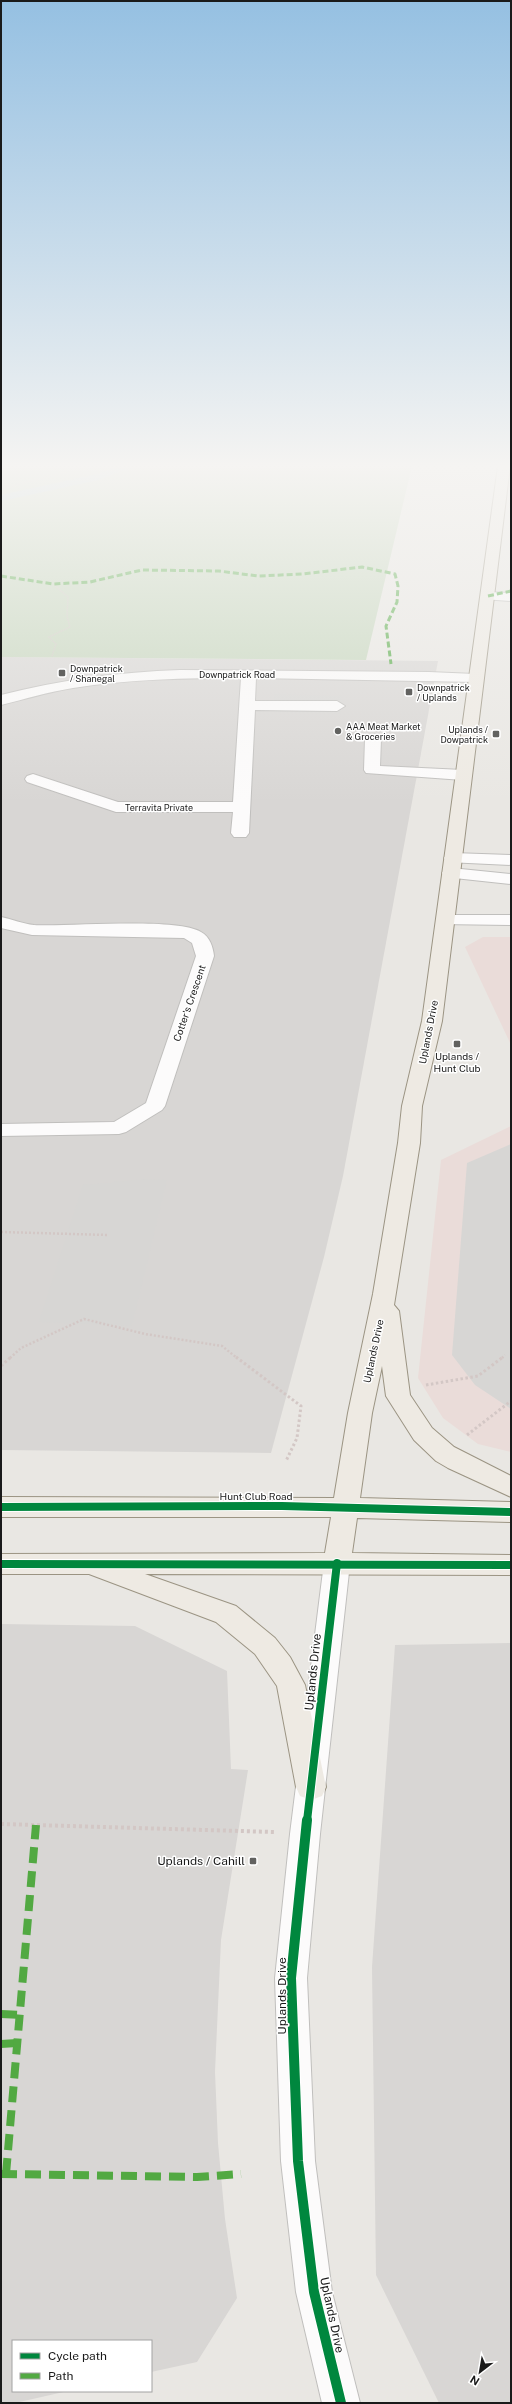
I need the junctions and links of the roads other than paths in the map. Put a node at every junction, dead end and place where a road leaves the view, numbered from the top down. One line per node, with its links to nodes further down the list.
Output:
1 (490, 578): 2 (main road, Uplands Drive)
2 (488, 596): 3 (street); 5 (main road, Uplands Drive)
3 (511, 597)
4 (249, 674): 5 (street, Downpatrick Road); 6 (street, Downpatrick Road); 7 (street)
5 (475, 678): 10 (main road, Uplands Drive)
6 (1, 700)
7 (247, 705): 8 (street); 12 (street)
8 (337, 706)
9 (373, 739): 10 (street)
10 (463, 775): 15 (main road, Uplands Drive)
11 (33, 779): 12 (street, Terravita Private)
12 (242, 807): 13 (street)
13 (240, 832)
14 (511, 860): 15 (street)
15 (452, 866): 16 (street); 17 (main road, Uplands Drive)
16 (511, 879)
17 (445, 920): 18 (street); 21 (main road, Uplands Drive)
18 (511, 920)
19 (1, 922): 20 (street, Cotter's Crescent)
20 (1, 1130)
21 (385, 1294): 22 (main road); 24 (main road, Uplands Drive)
22 (511, 1487)
23 (1, 1506): 24 (main road, Hunt Club Road)
24 (346, 1508): 25 (main road, Hunt Club Road); 27 (main road, Uplands Drive)
25 (511, 1512)
26 (83, 1563): 27 (main road); 28 (main road); 30 (main road)
27 (337, 1563): 29 (main road); 30 (street, Uplands Drive)
28 (1, 1564)
29 (511, 1565)
30 (311, 1787): 31 (street, Uplands Drive)
31 (341, 2403)

